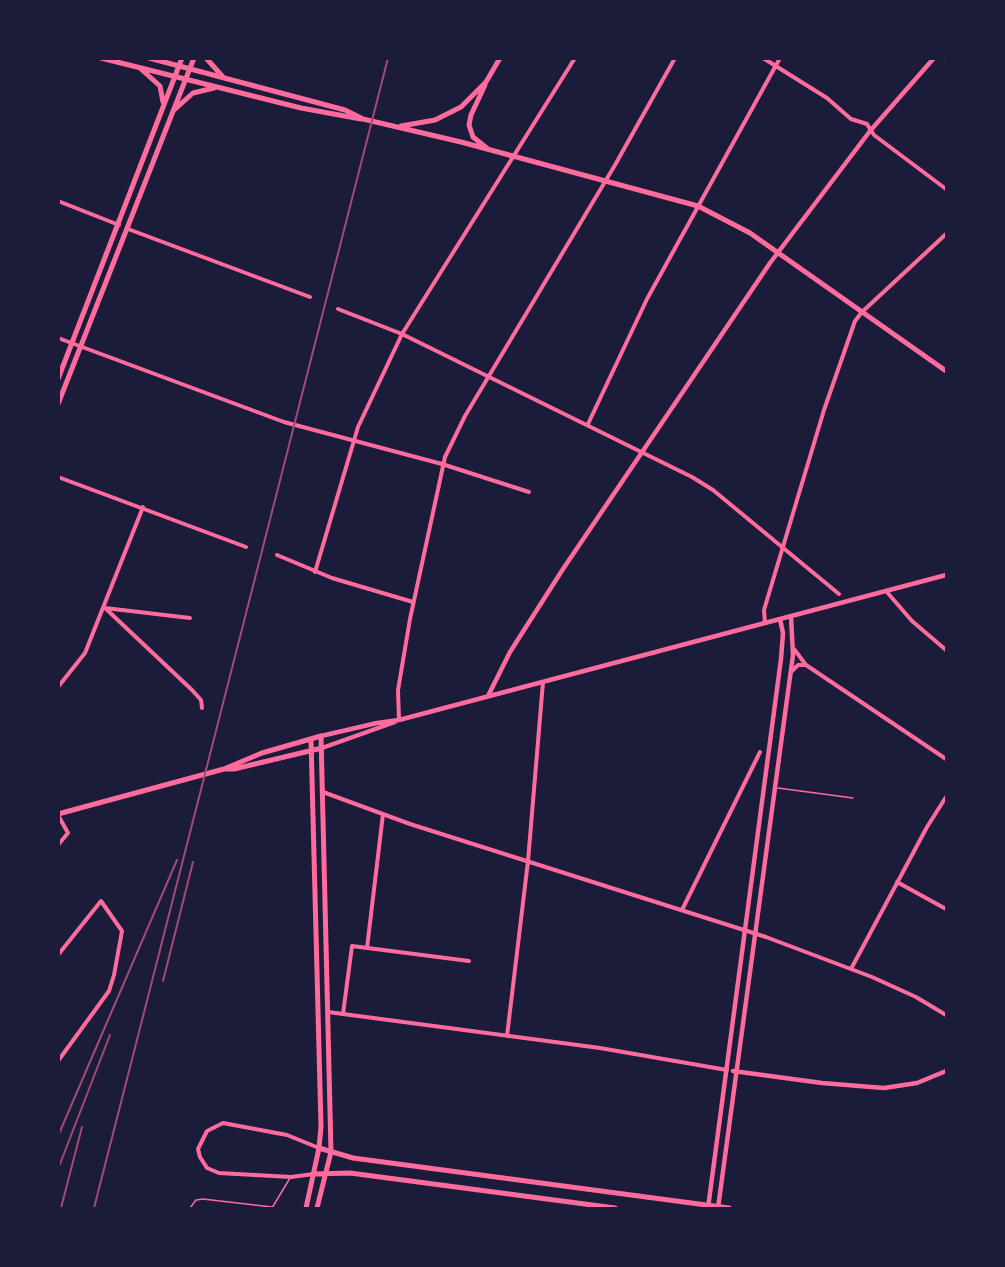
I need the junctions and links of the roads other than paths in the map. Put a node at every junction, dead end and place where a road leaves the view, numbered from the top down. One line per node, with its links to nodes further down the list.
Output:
1 (101, 58): 12 (main road)
2 (182, 58): 14 (main road)
3 (194, 58): 15 (main road)
4 (206, 58): 18 (main road)
5 (500, 58): 19 (main road)
6 (575, 58): 27 (street)
7 (675, 58): 28 (street)
8 (764, 58): 13 (street)
9 (780, 58): 13 (street)
10 (934, 58): 25 (street)
11 (152, 59): 14 (main road)
12 (134, 65): 16 (main road); 21 (main road)
13 (776, 66): 25 (street); 31 (street)
14 (179, 67): 15 (main road); 16 (main road)
15 (189, 70): 17 (main road); 18 (main road)
16 (175, 75): 17 (main road); 21 (main road)
17 (186, 79): 20 (main road); 22 (main road)
18 (226, 80): 23 (main road)
19 (486, 82): 24 (main road); 26 (main road)
20 (218, 87): 22 (main road); 23 (main road)
21 (163, 105): 32 (main road)
22 (171, 114): 33 (main road)
23 (363, 119): 24 (main road)
24 (394, 126): 26 (main road)
25 (870, 131): 29 (street); 35 (street)
26 (489, 150): 27 (main road)
27 (513, 157): 28 (main road); 39 (street)
28 (605, 180): 31 (main road); 44 (street)
29 (946, 189)
30 (58, 201): 32 (street)
31 (698, 206): 35 (main road); 47 (street)
32 (120, 225): 41 (main road)
33 (128, 229): 36 (street); 42 (main road)
34 (946, 234): 38 (street)
35 (778, 253): 38 (main road); 49 (street)
36 (309, 297)
37 (338, 309): 39 (street)
38 (862, 312): 43 (main road); 55 (street)
39 (402, 334): 44 (street); 48 (street)
40 (58, 338): 41 (street)
41 (73, 344): 42 (street); 45 (main road)
42 (81, 346): 46 (main road); 48 (street)
43 (946, 371)
44 (489, 377): 47 (street); 50 (street)
45 (58, 379)
46 (58, 404)
47 (588, 425): 49 (street)
48 (353, 442): 50 (street); 57 (street)
49 (642, 450): 55 (street); 73 (street)
50 (442, 464): 52 (street); 61 (street)
51 (58, 477): 53 (street)
52 (530, 492)
53 (143, 507): 54 (street); 62 (street)
54 (246, 547)
55 (783, 547): 60 (street); 66 (street)
56 (277, 555): 57 (street)
57 (315, 572): 61 (street)
58 (946, 575): 59 (street)
59 (886, 591): 63 (street); 68 (street)
60 (840, 594)
61 (413, 602): 75 (street)
62 (104, 608): 64 (street); 72 (street); 74 (street)
63 (791, 616): 65 (street); 67 (street)
64 (190, 618)
65 (780, 619): 66 (street); 94 (street)
66 (765, 623): 71 (street)
67 (793, 648): 69 (street); 70 (street)
68 (946, 650)
69 (806, 665): 70 (street); 81 (street)
70 (790, 672): 83 (street)
71 (543, 682): 73 (street); 90 (street)
72 (58, 687)
73 (488, 696): 75 (street)
74 (202, 708)
75 (399, 720): 76 (street); 78 (street)
76 (321, 736): 77 (main road); 78 (main road)
77 (311, 739): 79 (main road); 82 (main road)
78 (322, 748): 79 (main road); 84 (main road)
79 (311, 750): 82 (main road); 108 (main road)
80 (760, 752): 93 (street)
81 (946, 759)
82 (224, 769): 87 (main road)
83 (774, 788): 86 (lane); 95 (street)
84 (322, 791): 88 (street); 100 (main road)
85 (946, 797): 91 (street)
86 (853, 798)
87 (58, 814): 89 (street)
88 (382, 814): 90 (street); 96 (street)
89 (58, 845)
90 (528, 861): 93 (street); 103 (street)
91 (897, 882): 92 (street); 99 (street)
92 (946, 909)
93 (682, 910): 94 (street)
94 (745, 930): 95 (street); 105 (street)
95 (754, 933): 99 (street); 107 (street)
96 (366, 948): 98 (street); 101 (street)
97 (58, 955): 104 (street)
98 (469, 961)
99 (851, 969): 102 (street)
100 (328, 1012): 101 (street); 109 (main road)
101 (343, 1014): 103 (street)
102 (946, 1015)
103 (507, 1036): 105 (street)
104 (58, 1061)
105 (727, 1070): 107 (street); 113 (street)
106 (946, 1071): 107 (street)
107 (736, 1072): 115 (street)
108 (320, 1148): 109 (main road); 111 (main road); 112 (street)
109 (331, 1152): 110 (main road); 113 (main road)
110 (327, 1173): 111 (main road); 118 (main road); 119 (main road)
111 (314, 1174): 112 (street); 117 (main road)
112 (291, 1177): 114 (lane)
113 (708, 1207): 115 (main road)
114 (272, 1208): 116 (lane)
115 (718, 1208): 120 (main road)
116 (190, 1209)
117 (306, 1209)
118 (317, 1209)
119 (615, 1209)
120 (729, 1209)

